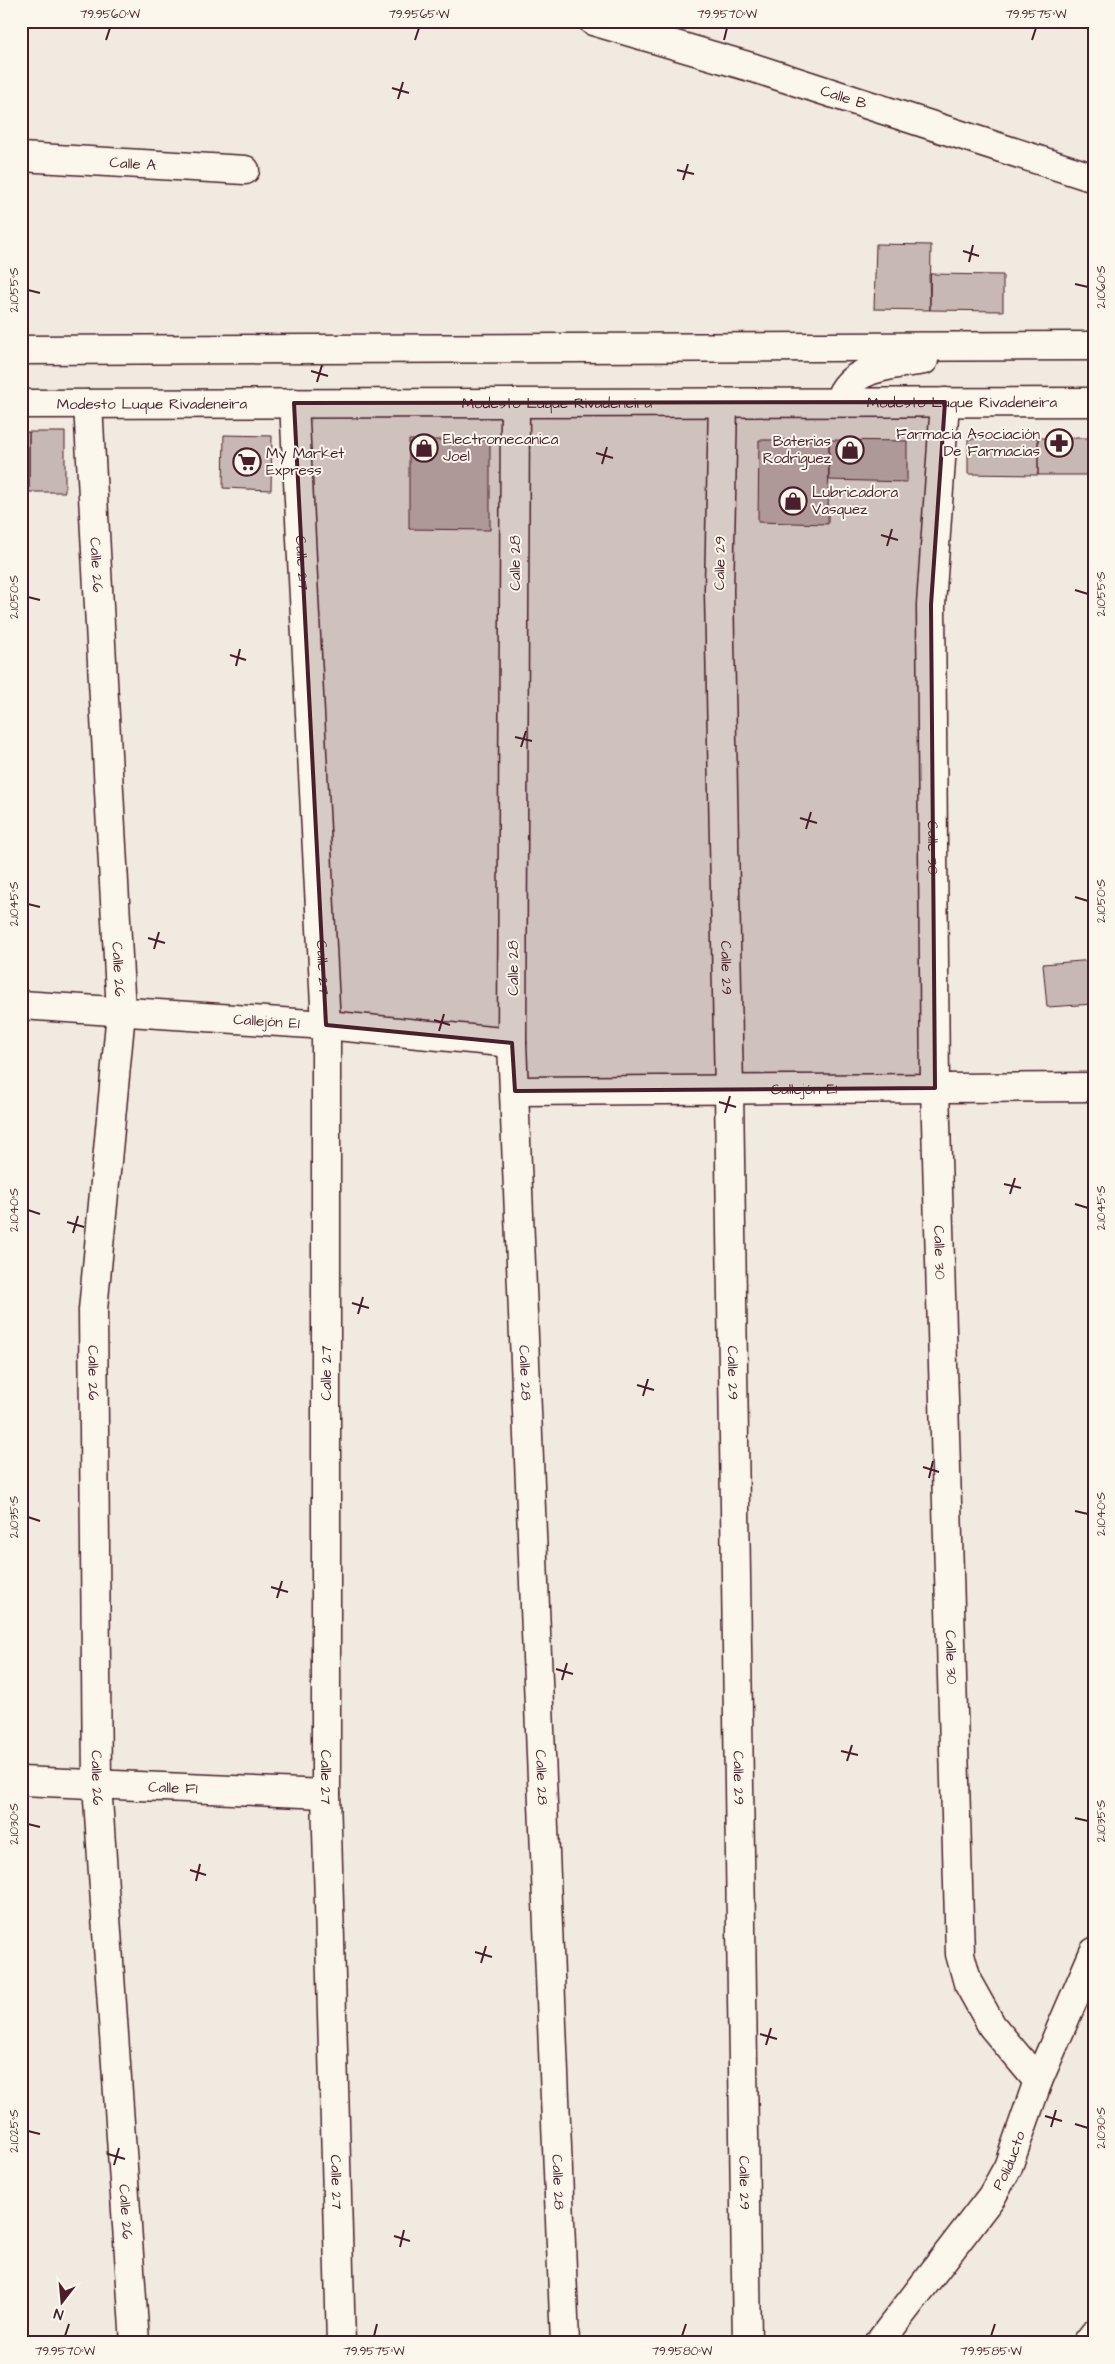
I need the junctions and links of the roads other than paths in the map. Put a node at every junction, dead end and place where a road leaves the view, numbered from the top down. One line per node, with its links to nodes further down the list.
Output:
1 (592, 21): 4 (street, Calle B)
2 (21, 157): 3 (street, Calle A)
3 (246, 170)
4 (1094, 178)
5 (1094, 346): 6 (street)
6 (987, 347): 7 (street); 8 (street)
7 (21, 350)
8 (839, 401): 9 (street, Modesto Luque Rivadeneira); 13 (street, Modesto Luque Rivadeneira)
9 (945, 402): 10 (street, Modesto Luque Rivadeneira); 20 (street, Calle 30)
10 (1094, 402)
11 (294, 403): 12 (street, Modesto Luque Rivadeneira); 15 (street, Modesto Luque Rivadeneira); 18 (street, Calle 27)
12 (515, 403): 13 (street, Modesto Luque Rivadeneira); 19 (street, Calle 28)
13 (723, 403): 22 (street, Calle 29)
14 (21, 404): 15 (street, Modesto Luque Rivadeneira)
15 (88, 404): 17 (street, Calle 26)
16 (21, 1005): 17 (street, Callejón E1)
17 (121, 1012): 18 (street, Callejón E1); 25 (street, Calle 26)
18 (326, 1025): 19 (street, Callejón E1); 26 (street, Calle 27)
19 (512, 1043): 23 (street, Calle 28)
20 (935, 1088): 21 (street, Callejón E1); 22 (street, Callejón E1); 28 (street, Calle 30)
21 (1094, 1088)
22 (730, 1090): 23 (street, Callejón E1); 33 (street, Calle 29)
23 (515, 1091): 32 (street, Calle 28)
24 (21, 1781): 25 (street, Calle F1)
25 (98, 1784): 26 (street, Calle F1); 30 (street, Calle 26)
26 (326, 1794): 31 (street, Calle 27)
27 (1094, 1952): 28 (street, Poliducto)
28 (1038, 2081): 34 (street, Poliducto)
29 (1094, 2334): 35 (street)
30 (136, 2343)
31 (341, 2343)
32 (565, 2343)
33 (747, 2343)
34 (879, 2343)
35 (1088, 2343)

